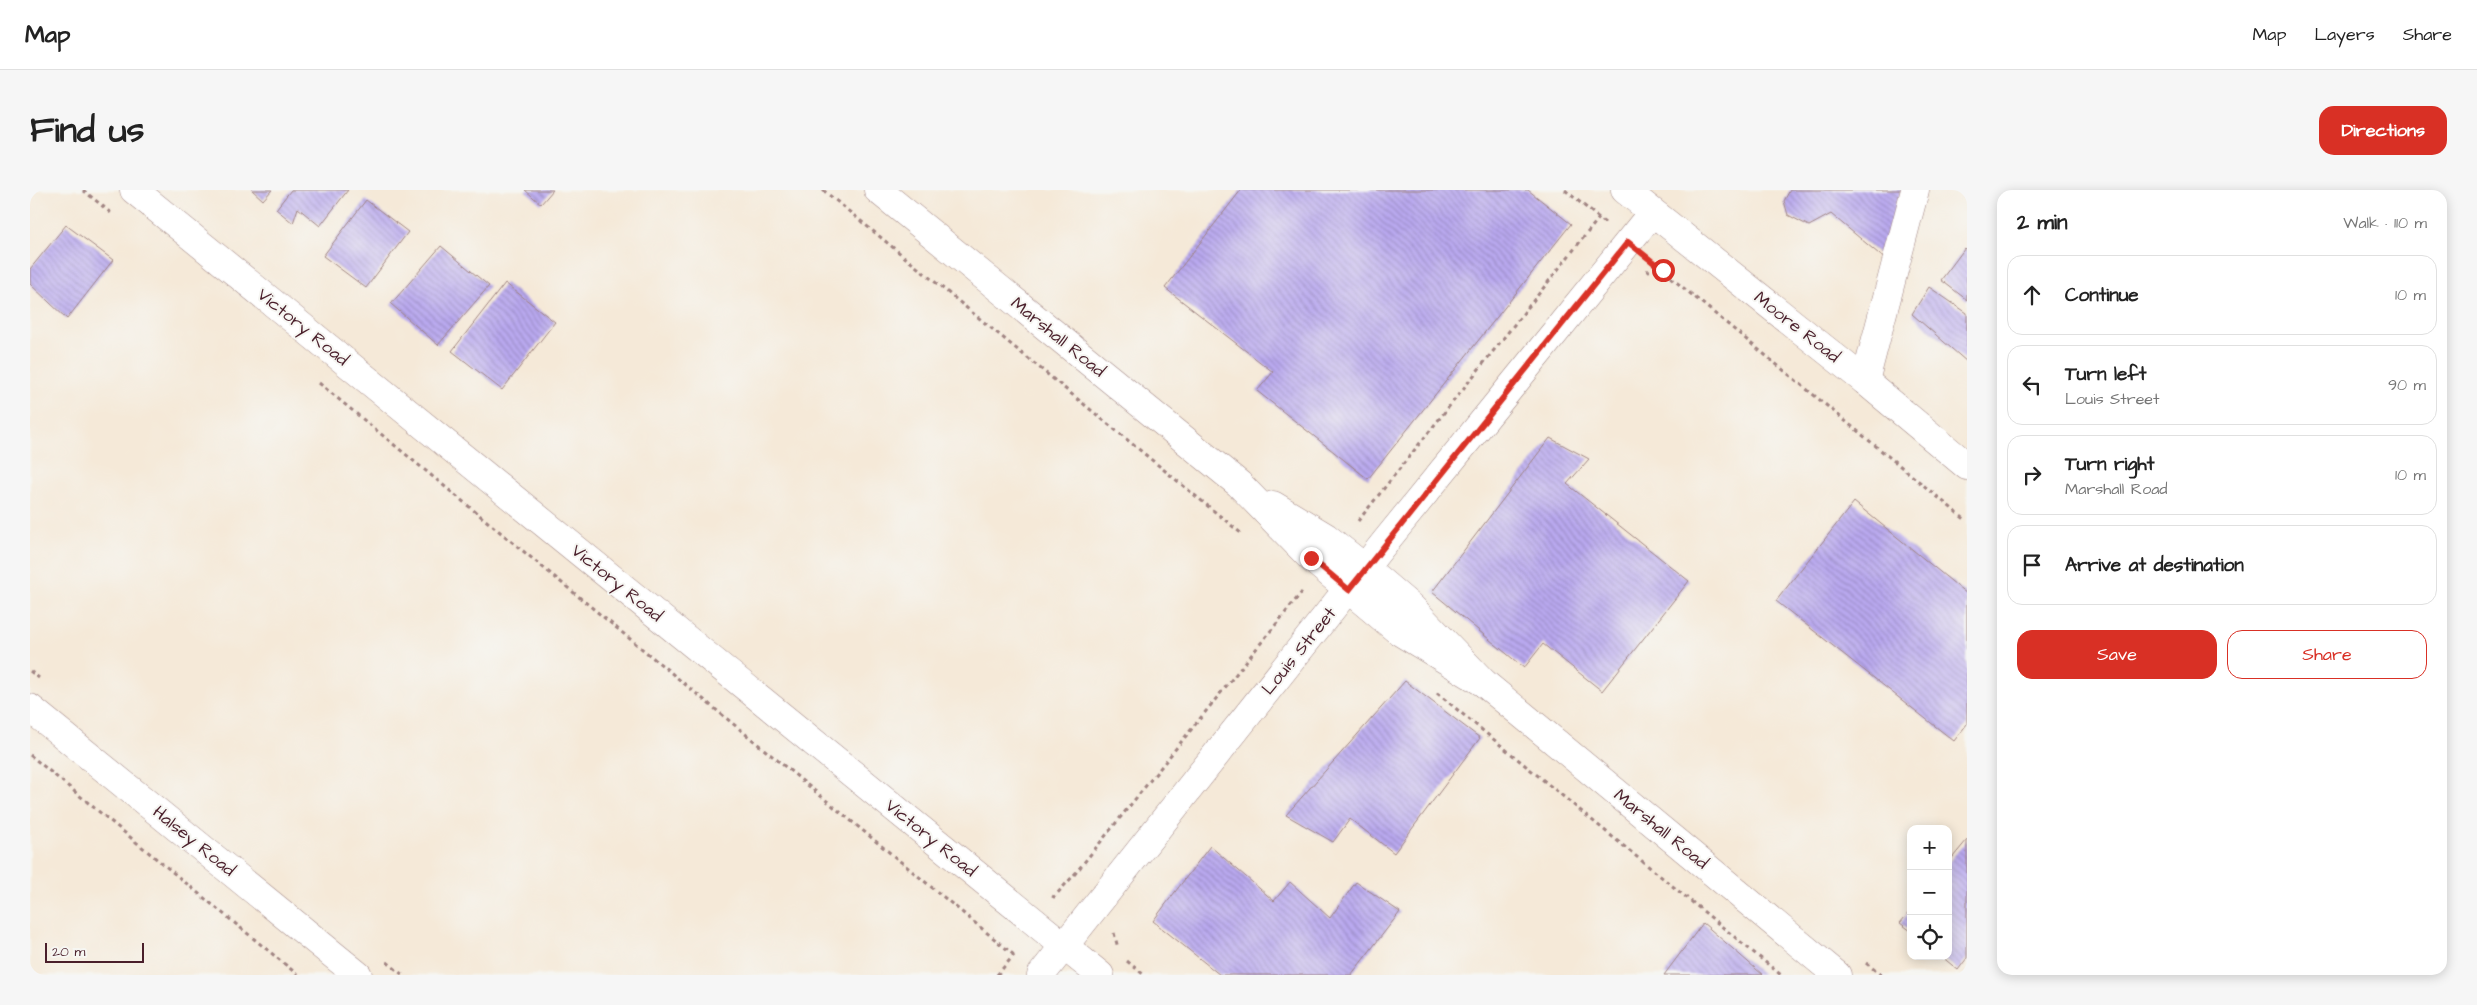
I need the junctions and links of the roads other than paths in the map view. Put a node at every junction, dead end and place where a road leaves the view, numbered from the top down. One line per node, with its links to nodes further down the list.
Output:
1 (134, 190): 13 (street, Victory Road)
2 (878, 190): 8 (street, Marshall Road)
3 (1625, 190): 5 (street, Moore Road)
4 (1915, 190): 6 (street)
5 (1652, 213): 6 (street, Moore Road); 9 (street, Louis Street)
6 (1865, 381): 7 (street, Moore Road)
7 (1967, 466)
8 (1239, 484): 9 (street, Marshall Road); 10 (street, Marshall Road)
9 (1365, 568): 10 (street, Louis Street); 11 (street, Marshall Road)
10 (1349, 590): 11 (street, Marshall Road); 13 (street, Louis Street)
11 (1484, 683): 17 (street, Marshall Road)
12 (30, 708): 14 (street, Halsey Road)
13 (1064, 946): 15 (street, Louis Street); 16 (street, Victory Road)
14 (358, 975)
15 (1041, 975)
16 (1100, 975)
17 (1838, 975)

